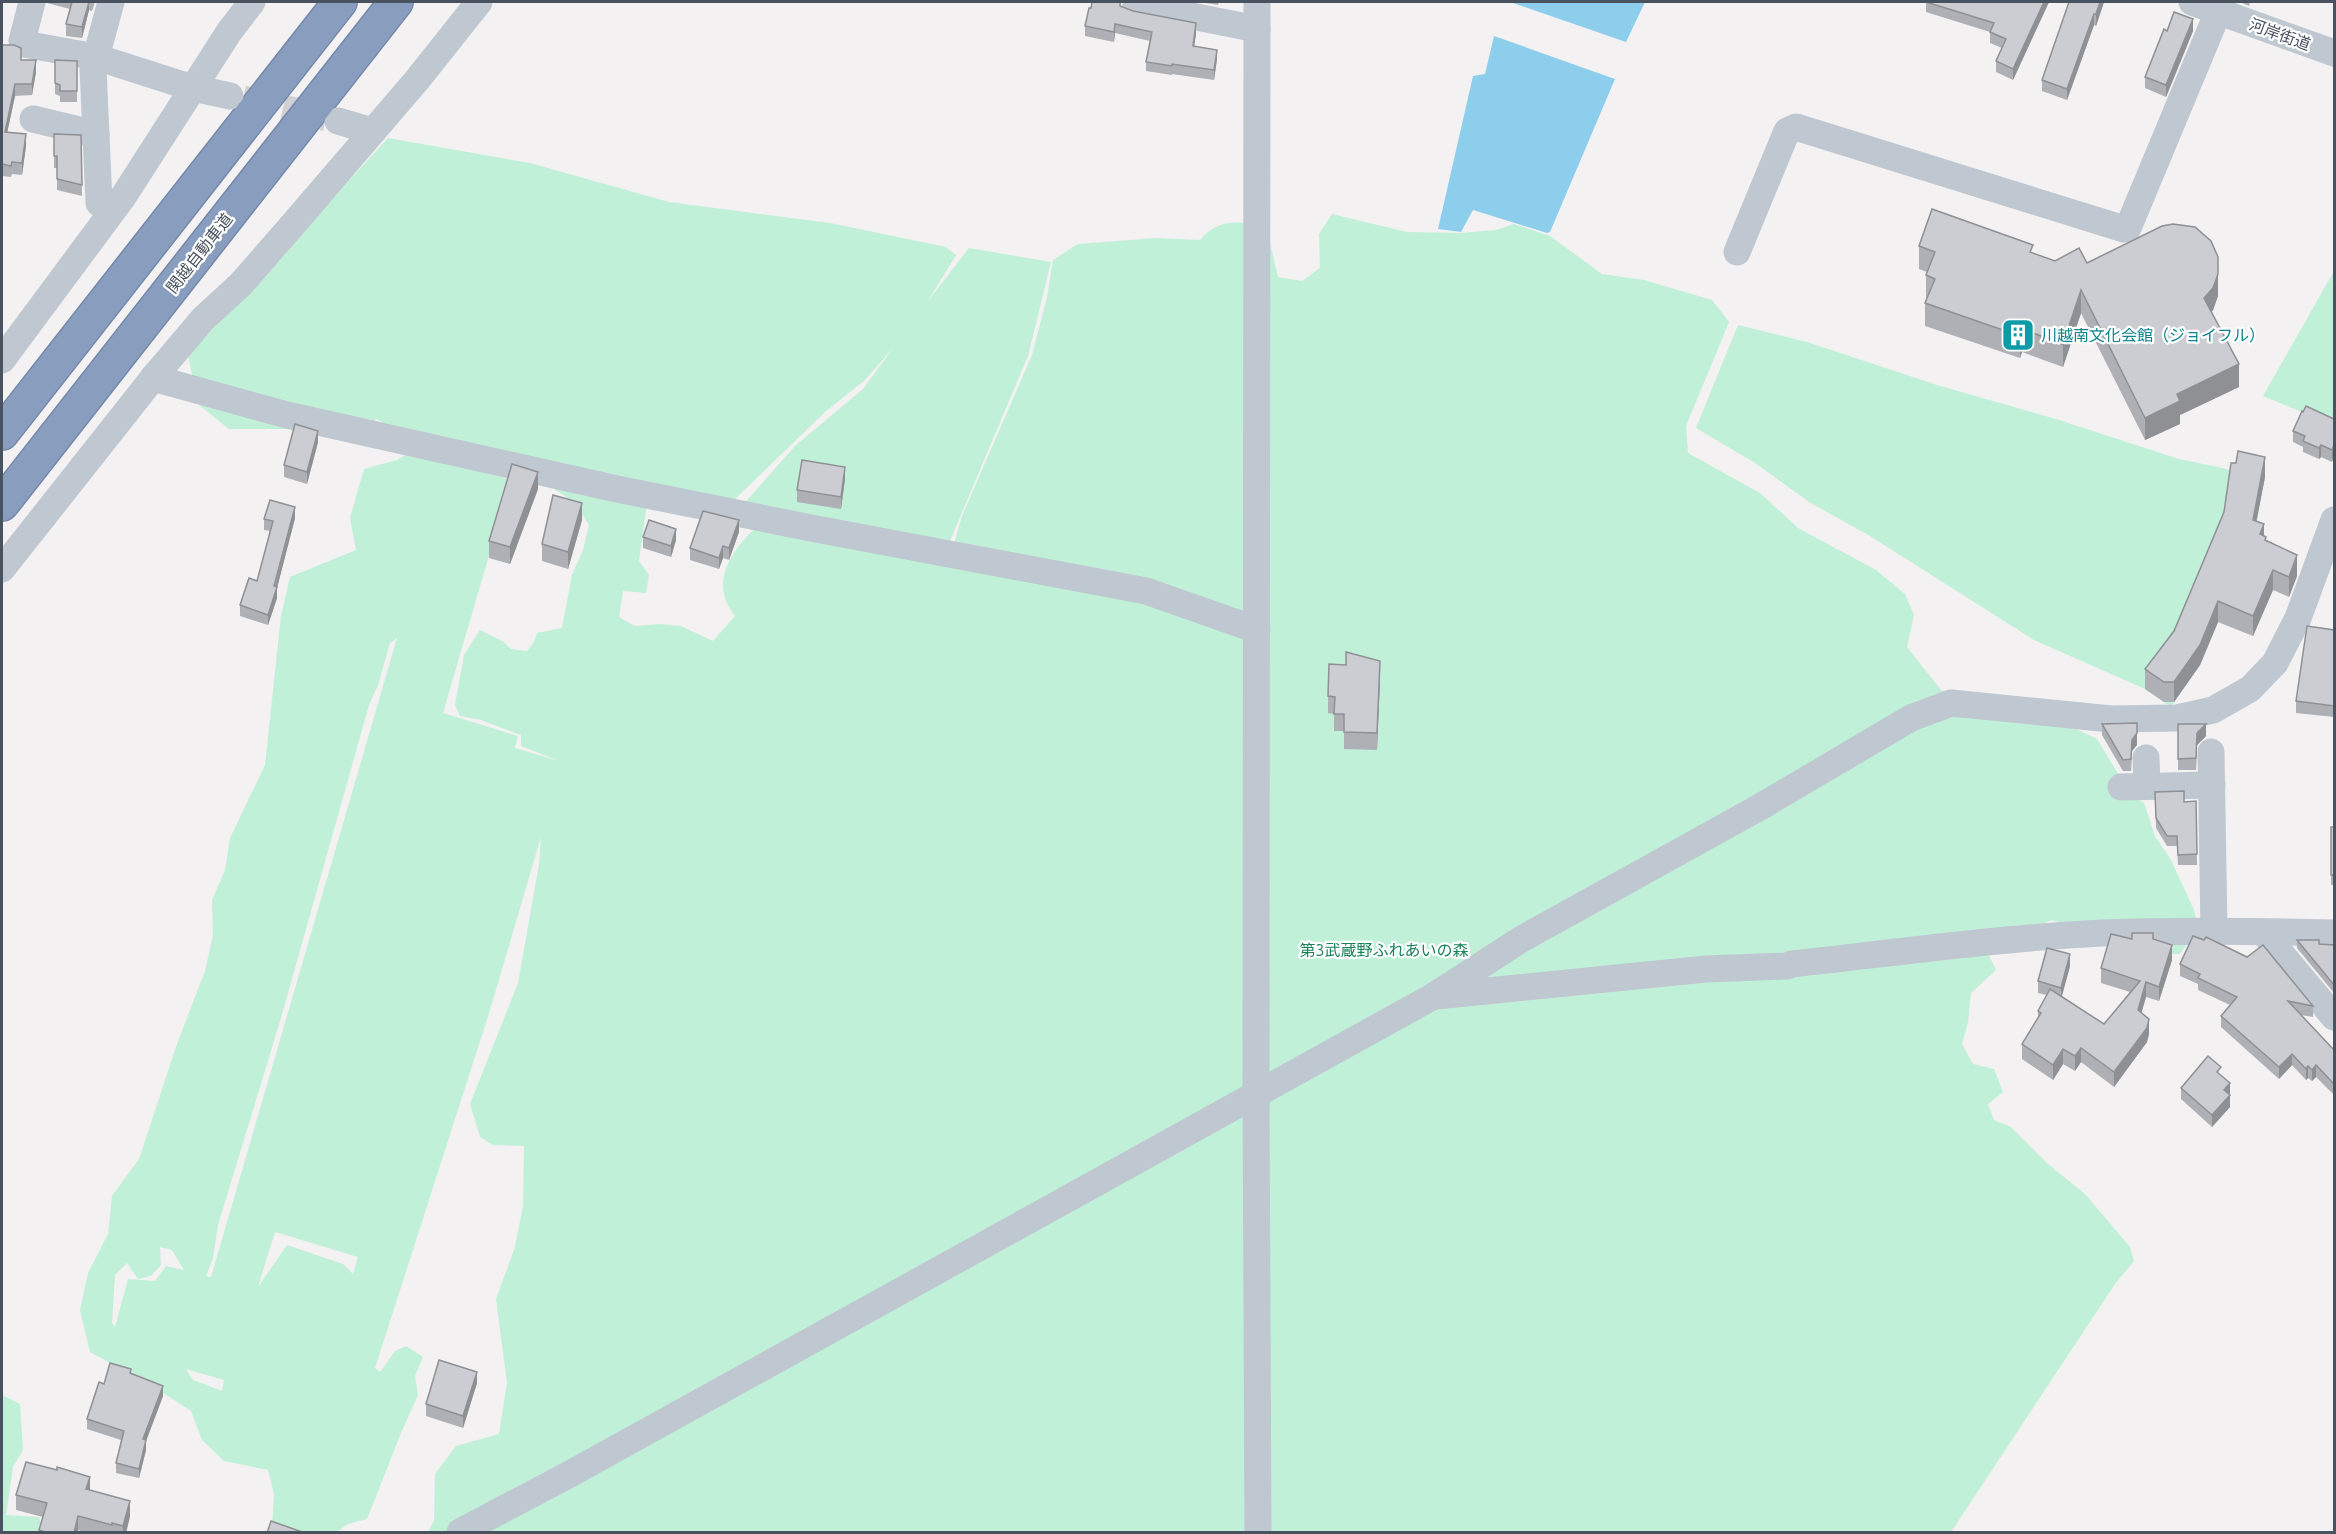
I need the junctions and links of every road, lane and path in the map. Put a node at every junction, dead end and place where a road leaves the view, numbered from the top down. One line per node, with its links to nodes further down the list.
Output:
1 (32, 2): 13 (street)
2 (111, 2): 13 (street)
3 (252, 2): 14 (street)
4 (340, 2): 24 (highway)
5 (396, 2): 25 (highway, 関越自動車道)
6 (479, 2): 18 (street)
7 (1257, 2): 11 (street)
8 (2192, 2): 10 (street, 河岸街道)
9 (1136, 5): 11 (street)
10 (2218, 12): 12 (street, 河岸街道); 21 (street)
11 (1257, 29): 28 (street)
12 (2334, 53)
13 (96, 57): 14 (street); 19 (street)
14 (193, 88): 15 (street); 22 (street)
15 (230, 96)
16 (33, 119): 19 (street)
17 (338, 121): 18 (street)
18 (372, 131): 23 (street)
19 (96, 134): 20 (street)
20 (99, 203)
21 (1737, 252)
22 (2, 360)
23 (153, 378): 27 (street); 28 (street)
24 (2, 433)
25 (2, 504)
26 (2334, 520): 35 (street)
27 (2, 570)
28 (1257, 630): 37 (street)
29 (2211, 752): 31 (street)
30 (2146, 758): 31 (street)
31 (2212, 784): 32 (street)
32 (2214, 930): 33 (street); 35 (street)
33 (2262, 932): 34 (street); 36 (street)
34 (2334, 933)
35 (1432, 996): 37 (street)
36 (2334, 1017)
37 (1256, 1094): 38 (street); 39 (street)
38 (460, 1533)
39 (1258, 1533)

